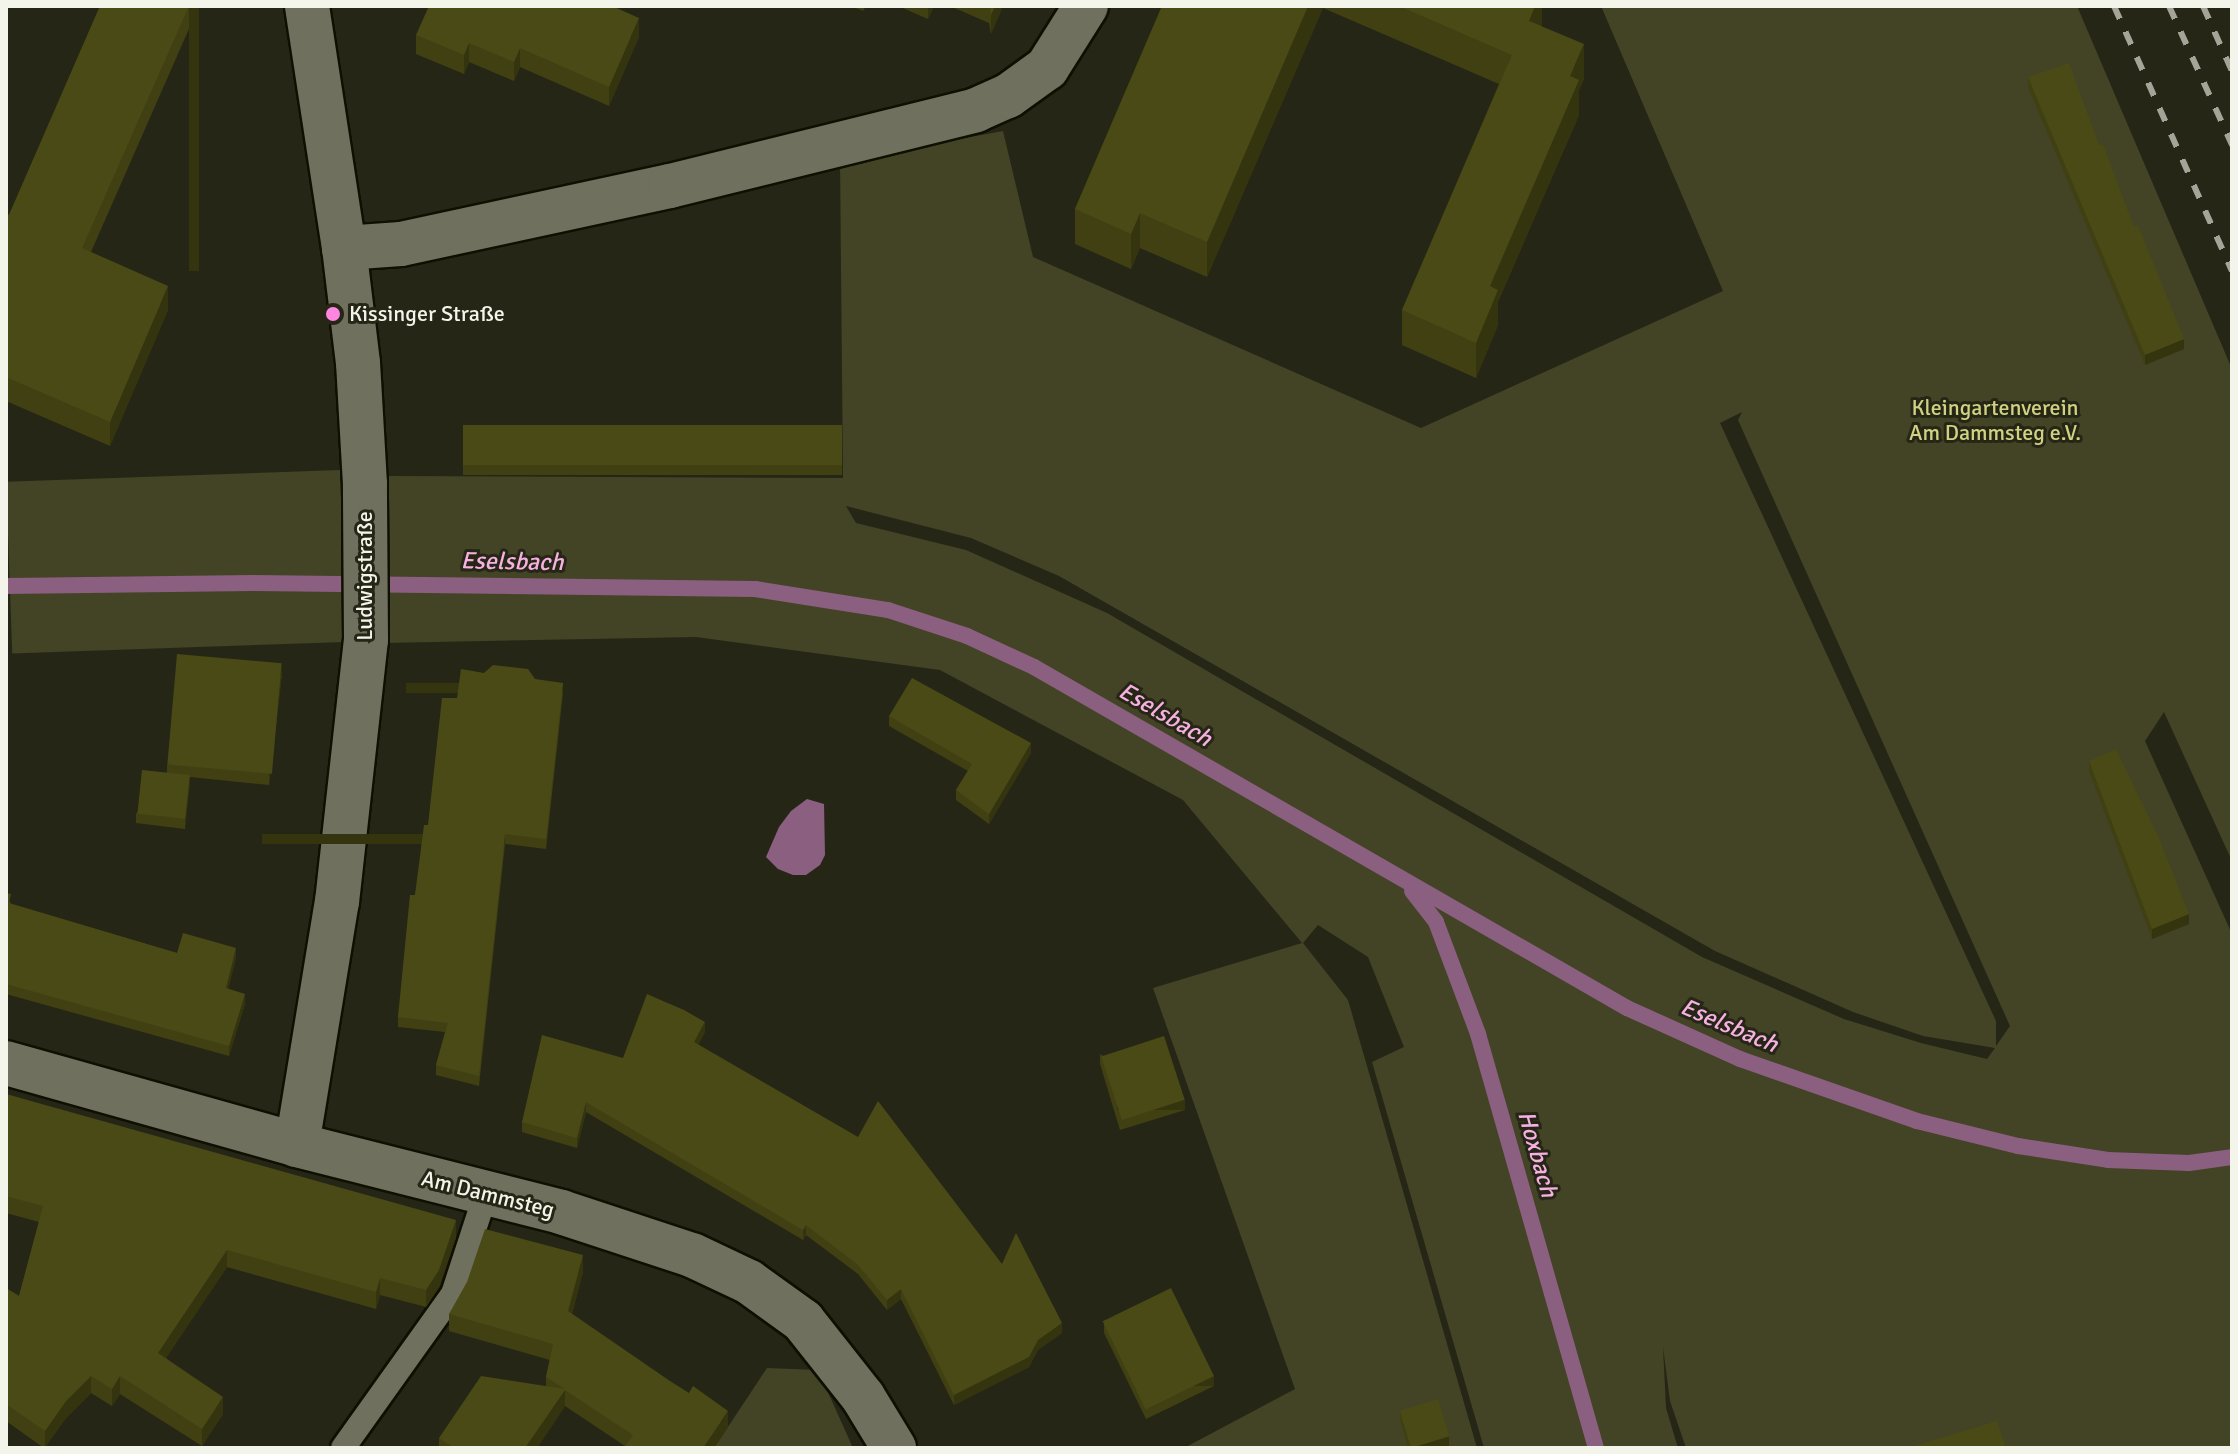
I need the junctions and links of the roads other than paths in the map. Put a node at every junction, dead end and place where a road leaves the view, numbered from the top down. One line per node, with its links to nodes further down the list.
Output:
1 (307, 6): 3 (street, Ludwigstraße)
2 (1086, 6): 3 (street)
3 (344, 248): 5 (street, Ludwigstraße)
4 (6, 1063): 5 (street, Am Dammsteg)
5 (297, 1145): 6 (street, Am Dammsteg)
6 (486, 1193): 7 (lane); 8 (street, Am Dammsteg)
7 (343, 1448)
8 (894, 1448)

